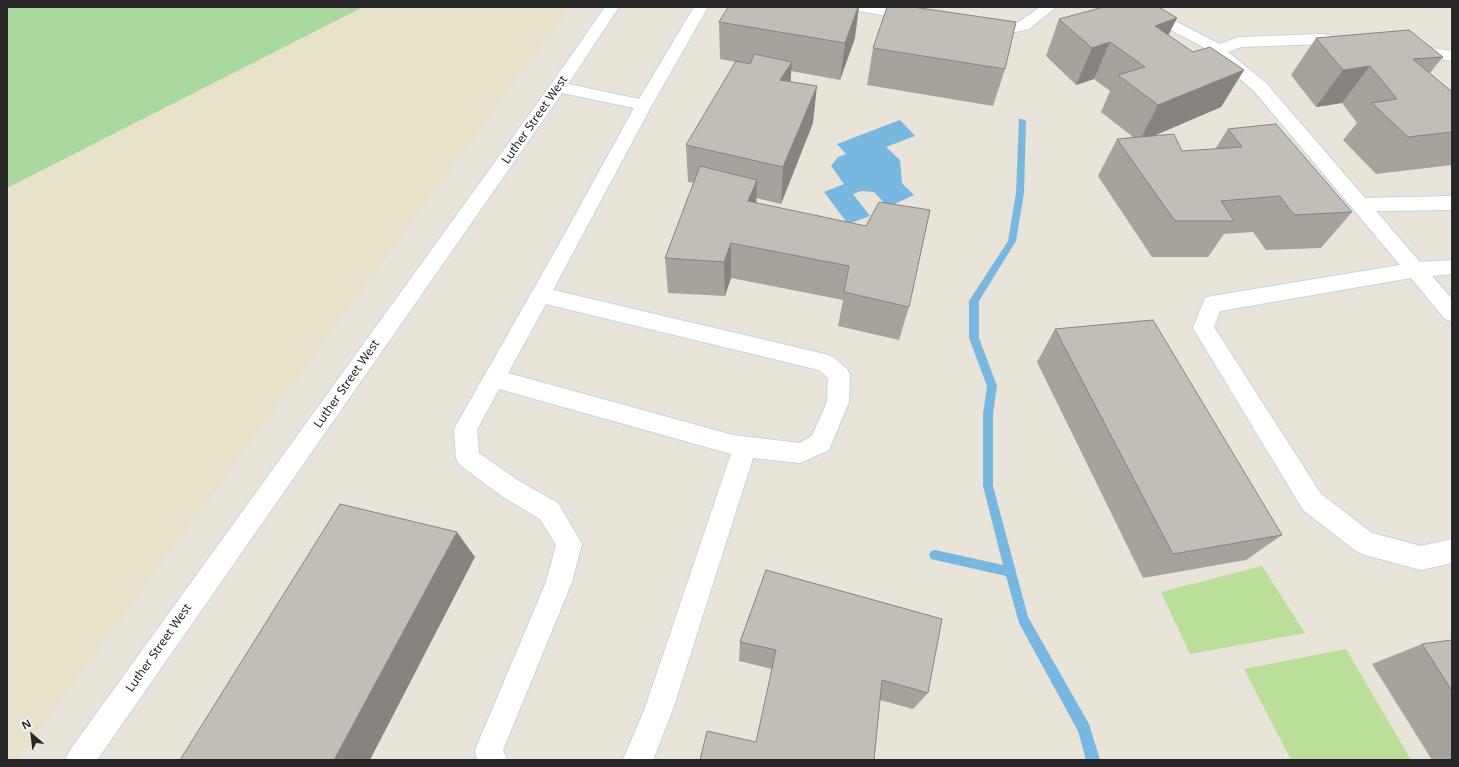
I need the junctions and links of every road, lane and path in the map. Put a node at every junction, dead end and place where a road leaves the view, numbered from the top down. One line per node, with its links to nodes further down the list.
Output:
1 (612, 7): 12 (street, Luther Street West)
2 (701, 7): 13 (street)
3 (859, 7): 6 (street)
4 (1049, 7): 7 (street)
5 (1106, 7): 10 (street)
6 (928, 18)
7 (974, 25)
8 (1360, 43): 10 (street)
9 (1398, 48): 11 (street)
10 (1217, 50): 15 (street)
11 (1452, 56)
12 (558, 87): 13 (street); 23 (street, Luther Street West)
13 (644, 105): 18 (street)
14 (1452, 203): 15 (street)
15 (1360, 205): 17 (street)
16 (1452, 267): 17 (street)
17 (1415, 270): 19 (street); 22 (street)
18 (541, 295): 20 (street); 21 (street)
19 (1452, 313)
20 (494, 378): 21 (street); 24 (street)
21 (745, 446): 25 (street)
22 (1452, 552)
23 (80, 760)
24 (492, 760)
25 (638, 760)

